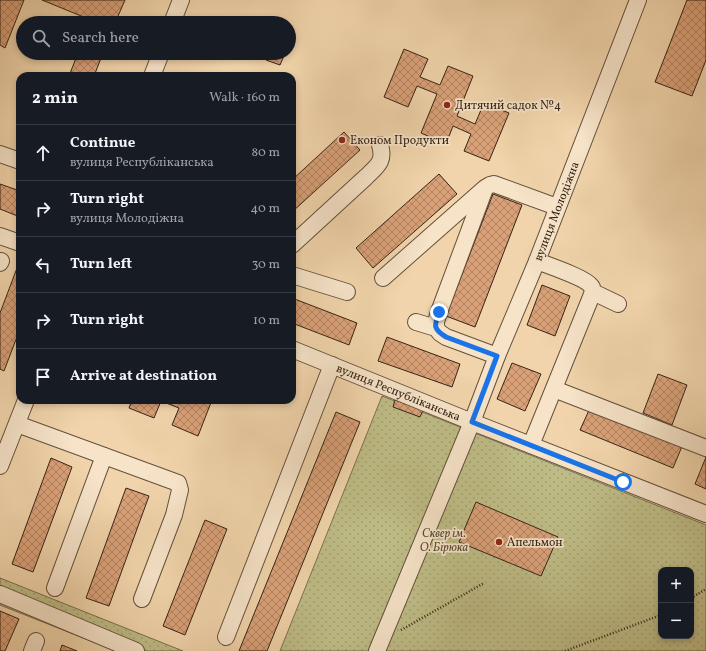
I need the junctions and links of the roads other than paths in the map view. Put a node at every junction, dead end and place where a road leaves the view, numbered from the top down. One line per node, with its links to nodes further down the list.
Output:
1 (181, 0): 3 (street)
2 (638, 0): 10 (street, вулиця Молодіжна)
3 (175, 16)
4 (158, 60): 5 (street)
5 (154, 72)
6 (380, 145): 12 (street)
7 (0, 154): 8 (street)
8 (16, 160)
9 (485, 188): 10 (street); 16 (street); 21 (street)
10 (557, 207): 14 (street, вулиця Молодіжна)
11 (0, 236): 13 (street)
12 (296, 241)
13 (16, 242)
14 (537, 261): 18 (street); 23 (street, вулиця Молодіжна)
15 (296, 276): 17 (street)
16 (383, 278)
17 (347, 292)
18 (592, 292): 19 (street); 25 (street)
19 (618, 304)
20 (416, 322): 21 (street)
21 (436, 328): 23 (street)
22 (296, 351): 24 (street, вулиця Республіканська)
23 (497, 356): 27 (street, вулиця Молодіжна)
24 (332, 365): 27 (street, вулиця Республіканська); 37 (street)
25 (554, 389): 29 (street); 30 (street)
26 (24, 404): 28 (street)
27 (472, 422): 29 (street, вулиця Республіканська); 38 (street, вулиця Молодіжна)
28 (17, 424): 31 (street); 32 (street)
29 (531, 445): 33 (street, вулиця Республіканська)
30 (706, 448)
31 (104, 456): 34 (street); 36 (street)
32 (0, 466)
33 (706, 514)
34 (55, 588)
35 (0, 594): 39 (street)
36 (142, 599)
37 (226, 637)
38 (379, 646)
39 (136, 651)

